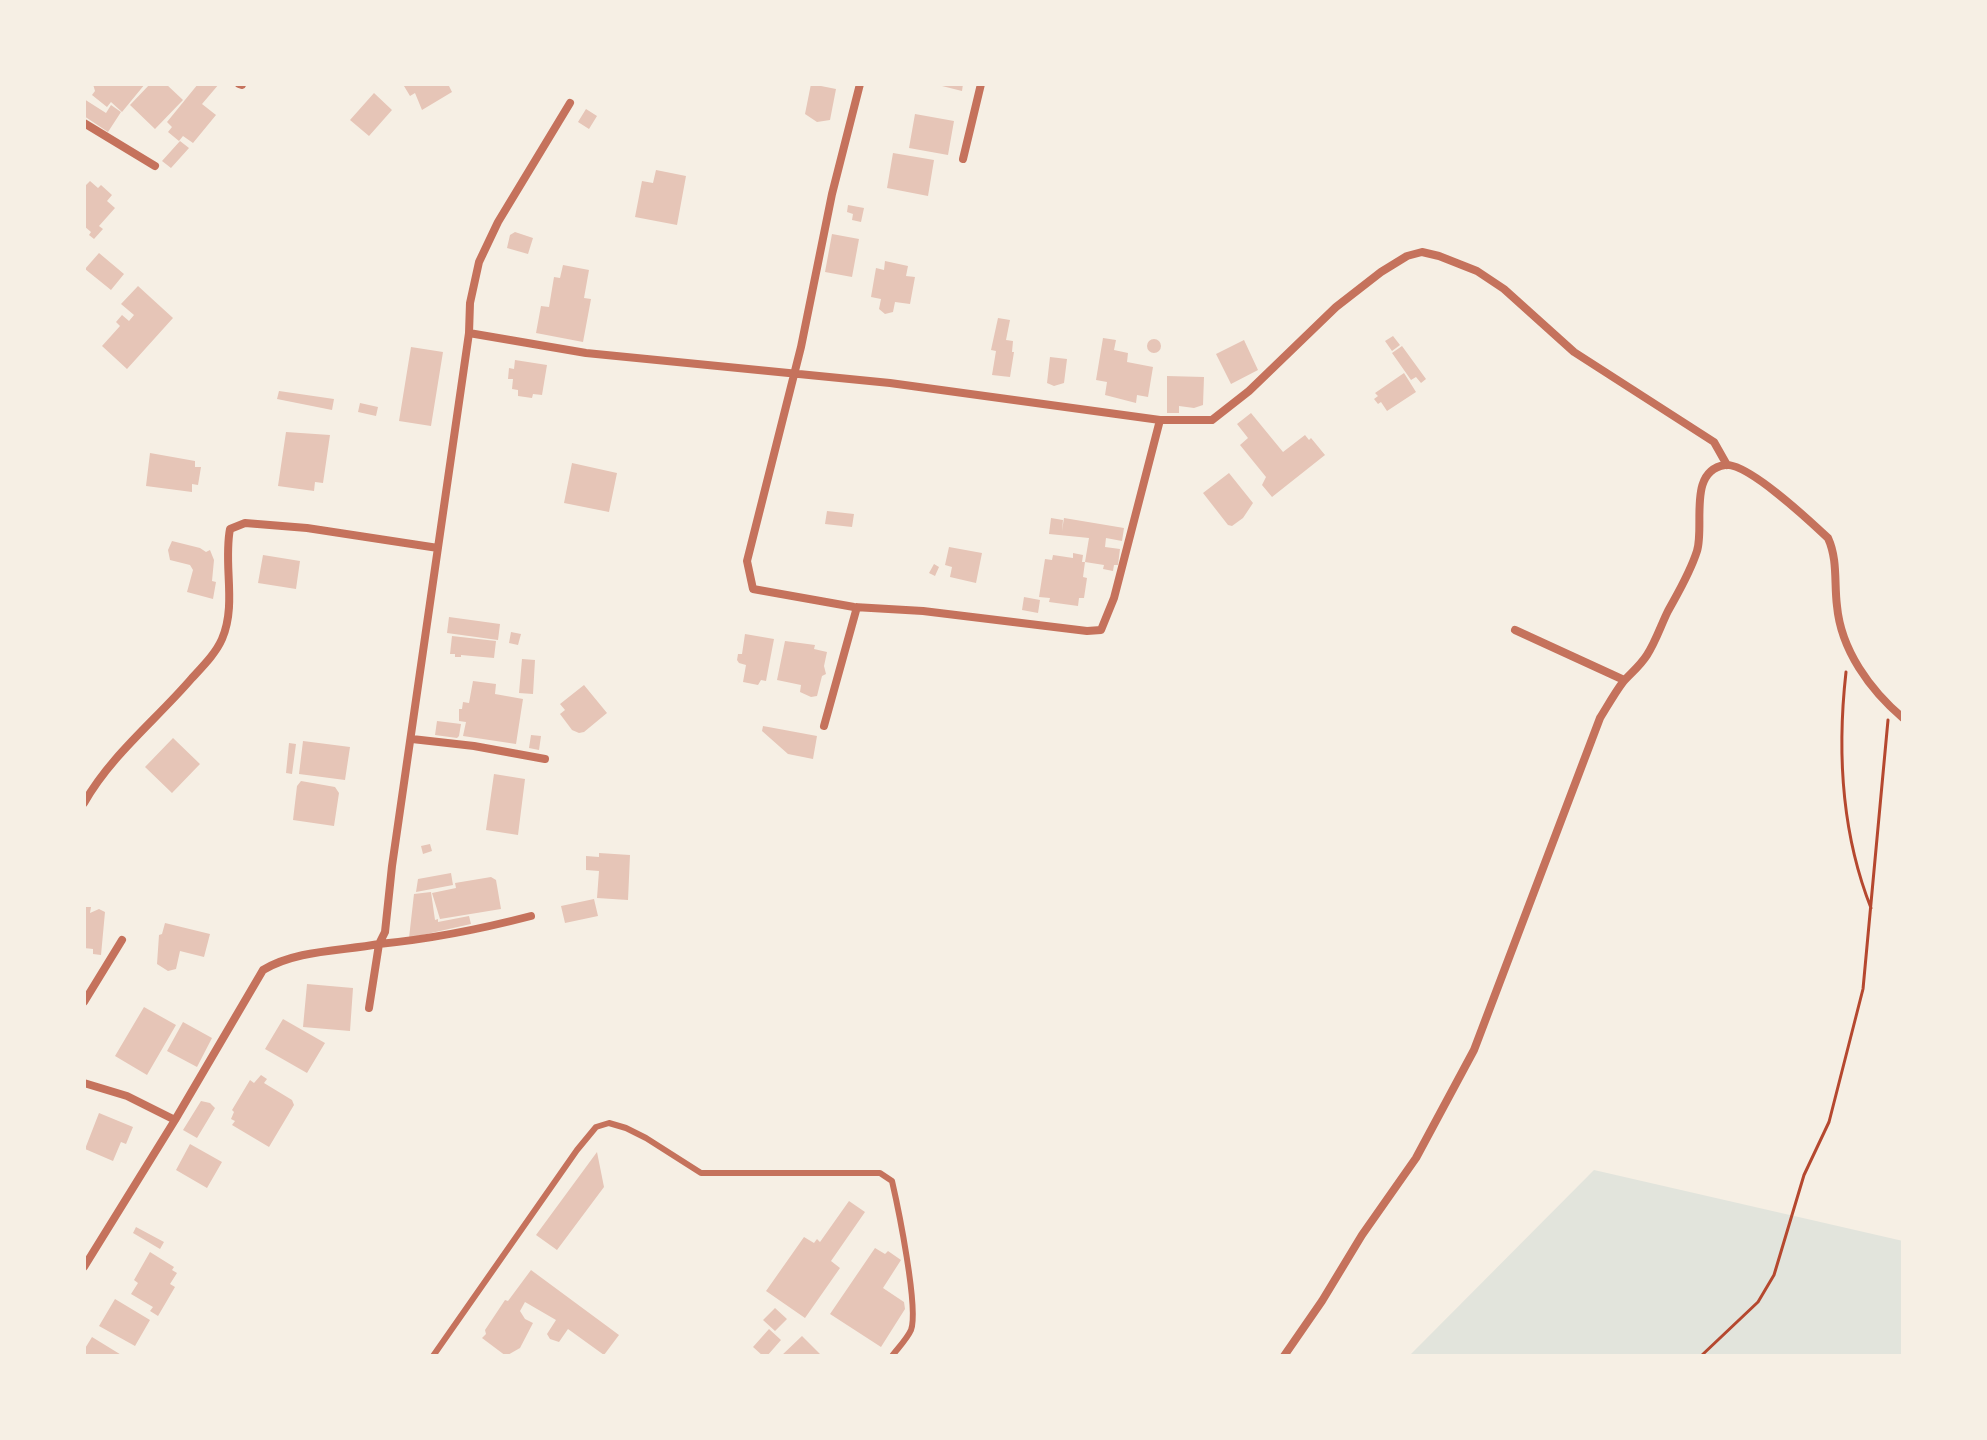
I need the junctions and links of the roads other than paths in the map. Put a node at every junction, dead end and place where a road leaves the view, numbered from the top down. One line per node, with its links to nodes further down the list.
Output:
1 (860, 84): 8 (street)
2 (981, 84): 5 (street)
3 (570, 103): 7 (street)
4 (84, 123): 6 (street)
5 (963, 159)
6 (155, 166)
7 (469, 333): 8 (street); 11 (street)
8 (793, 375): 9 (street); 12 (street)
9 (1160, 420): 10 (street); 12 (street)
10 (1727, 465): 14 (street); 15 (street)
11 (438, 548): 17 (street); 19 (street)
12 (857, 607): 16 (street)
13 (1515, 630): 14 (street)
14 (1624, 680): 30 (street)
15 (1903, 718)
16 (824, 726)
17 (412, 739): 18 (street); 22 (street)
18 (545, 759)
19 (84, 803)
20 (531, 916): 22 (street)
21 (122, 940): 23 (street)
22 (379, 944): 24 (street); 26 (street)
23 (84, 1002)
24 (369, 1008)
25 (84, 1083): 26 (street)
26 (175, 1120): 27 (street)
27 (84, 1267)
28 (433, 1356): 29 (lane)
29 (892, 1356)
30 (1284, 1356)

